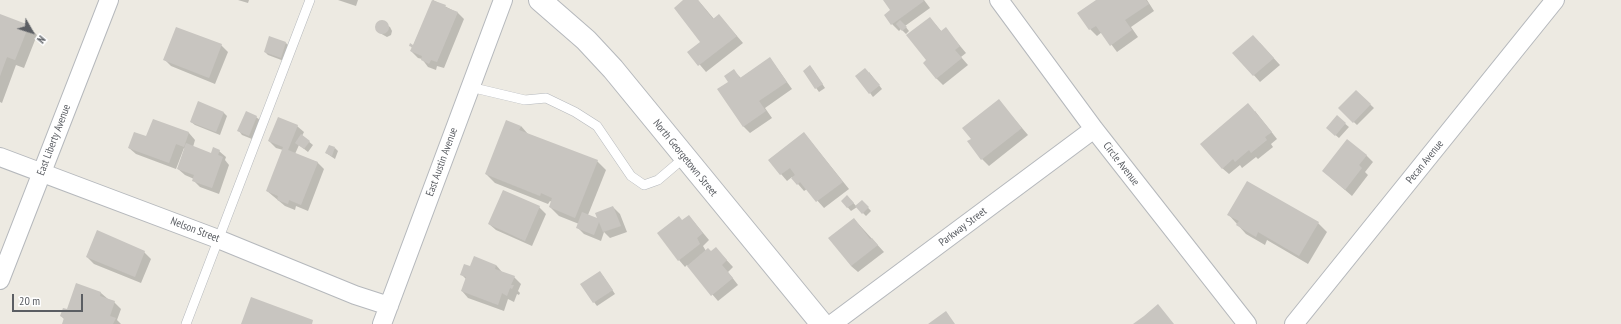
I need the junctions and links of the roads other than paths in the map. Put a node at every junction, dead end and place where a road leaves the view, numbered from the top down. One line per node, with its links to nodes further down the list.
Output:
1 (109, 0): 11 (street, East Liberty Avenue)
2 (310, 0): 12 (lane)
3 (503, 0): 7 (street, East Austin Avenue)
4 (540, 0): 10 (street, North Georgetown Street)
5 (999, 0): 8 (street, Circle Avenue)
6 (1555, 0): 20 (street, Pecan Avenue)
7 (470, 88): 10 (lane); 14 (street, East Austin Avenue)
8 (1094, 129): 18 (street, Parkway Street); 19 (street, Circle Avenue)
9 (0, 157): 11 (street, Nelson Street)
10 (685, 157): 17 (street, North Georgetown Street)
11 (42, 172): 12 (street, Nelson Street); 13 (street, East Liberty Avenue)
12 (218, 239): 14 (street, Nelson Street); 15 (lane)
13 (0, 280)
14 (389, 306): 16 (street, East Austin Avenue)
15 (186, 324)
16 (382, 324)
17 (822, 324)
18 (832, 324)
19 (1248, 324)
20 (1294, 324)

